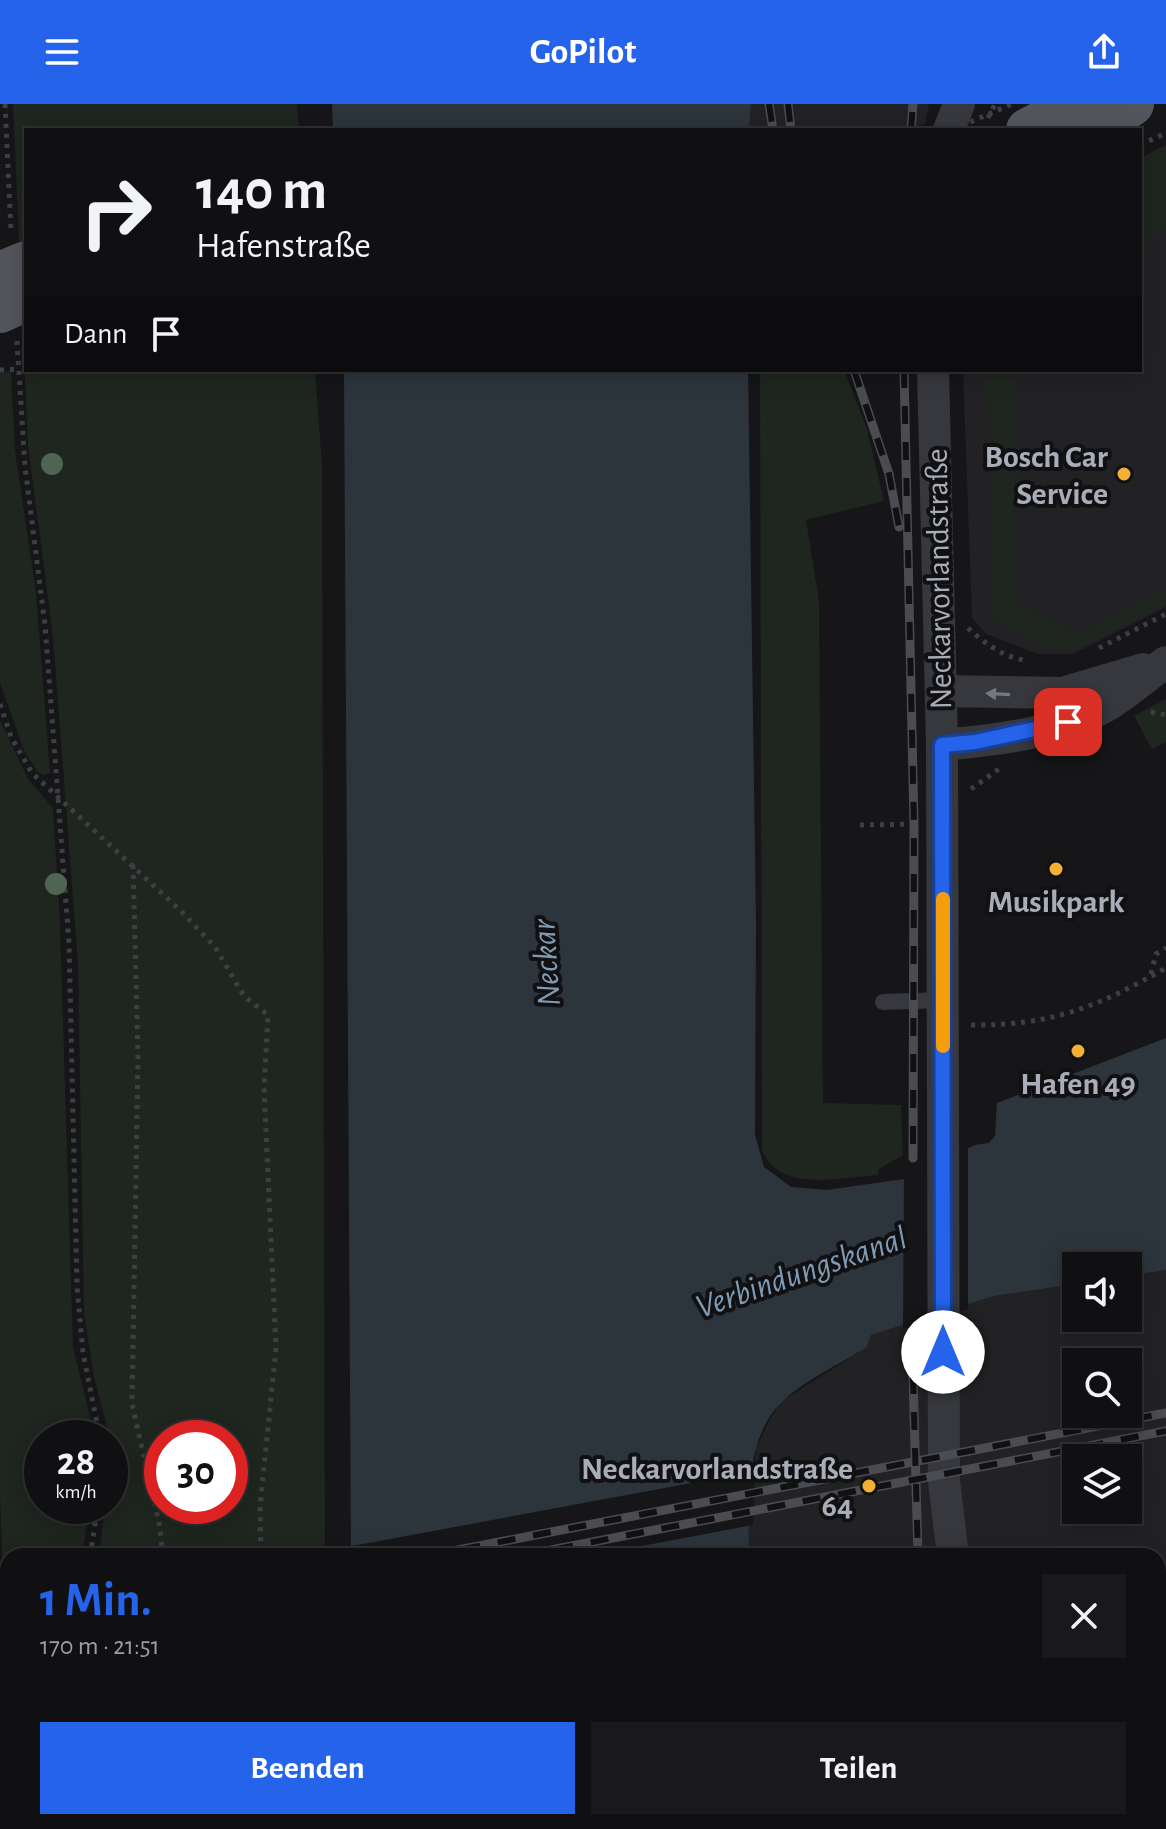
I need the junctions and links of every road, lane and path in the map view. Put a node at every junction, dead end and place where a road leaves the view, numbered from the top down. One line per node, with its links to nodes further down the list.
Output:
1 (5, 104): 12 (path)
2 (959, 104): 6 (street)
3 (1012, 104): 7 (path, bridge)
4 (1077, 104): 8 (main road)
5 (1132, 104): 9 (main road)
6 (952, 128)
7 (956, 128)
8 (1032, 128)
9 (1093, 128)
10 (1166, 133): 11 (path)
11 (1142, 144)
12 (13, 260)
13 (14, 316): 14 (path)
14 (18, 369): 15 (path); 25 (path)
15 (0, 370)
16 (933, 372): 22 (street, Neckarvorlandstraße)
17 (1166, 614): 18 (path)
18 (1090, 653)
19 (1012, 658): 20 (path)
20 (1036, 661)
21 (1166, 662): 22 (street, one-way to 22); 24 (street)
22 (941, 691): 24 (street, Neckarvorlandstraße)
23 (0, 704): 25 (path)
24 (942, 745): 26 (street, Neckarvorlandstraße)
25 (59, 795): 28 (path); 35 (path)
26 (943, 823): 27 (path); 32 (street, Neckarvorlandstraße)
27 (860, 825)
28 (133, 865): 38 (path); 39 (path)
29 (1166, 948): 31 (path)
30 (1166, 968): 31 (path)
31 (1151, 975): 34 (path)
32 (943, 1000): 33 (lane); 40 (street, Neckarvorlandstraße)
33 (883, 1002)
34 (968, 1025)
35 (96, 1420)
36 (95, 1524): 37 (path)
37 (91, 1548)
38 (162, 1548)
39 (261, 1548)
40 (952, 1548)

